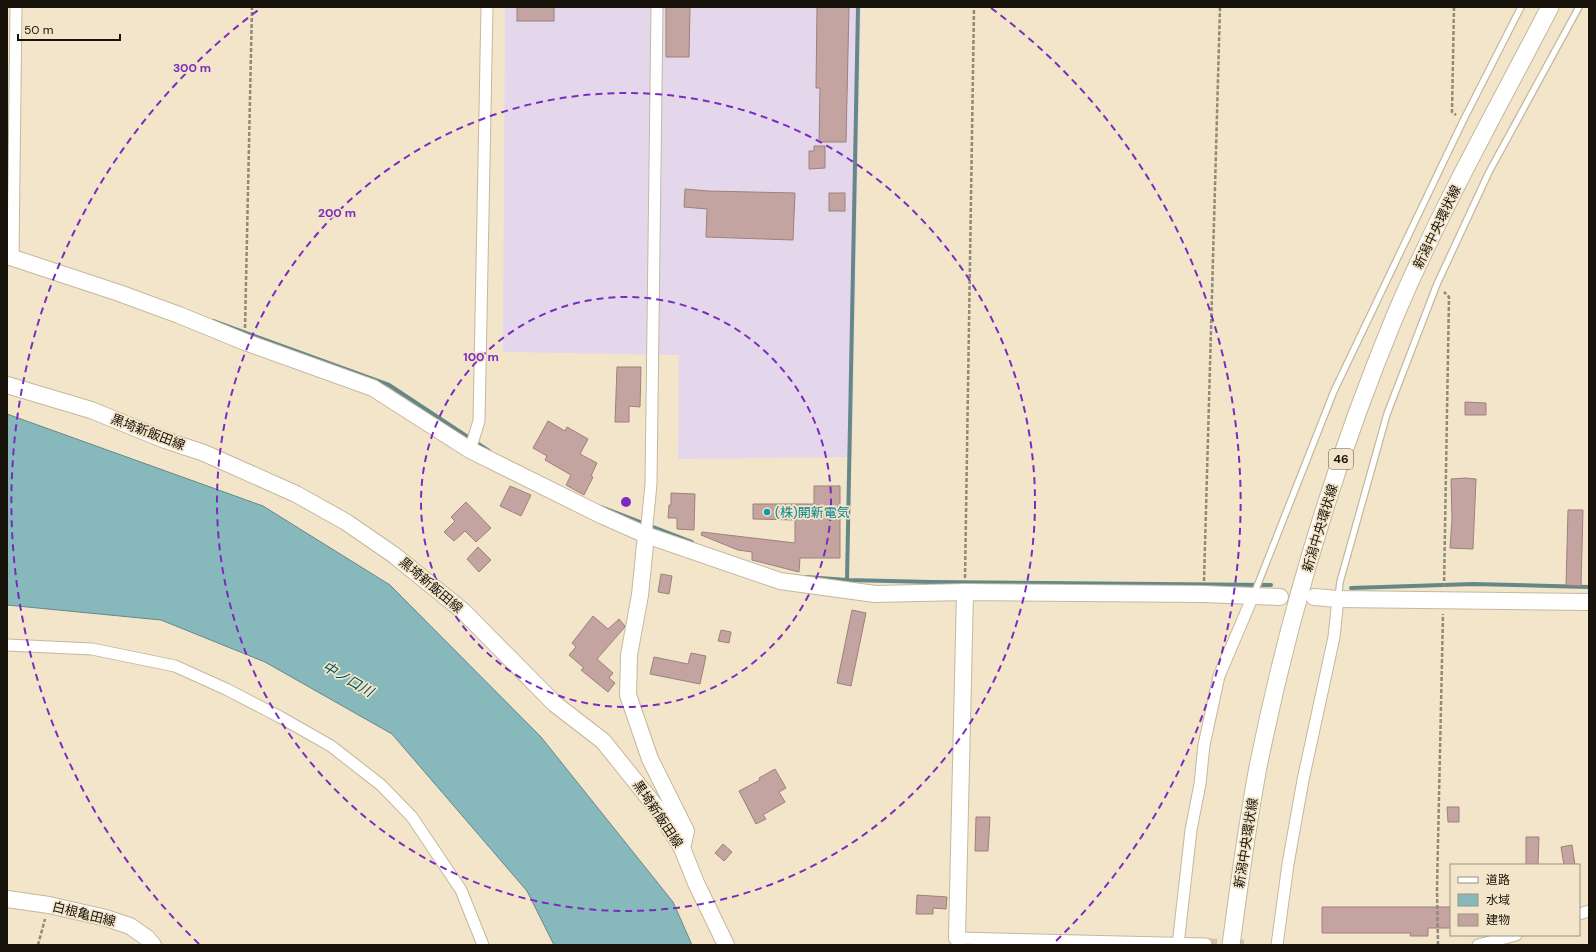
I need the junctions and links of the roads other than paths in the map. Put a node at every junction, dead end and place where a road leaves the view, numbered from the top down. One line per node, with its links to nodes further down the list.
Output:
1 (16, 7): 7 (street)
2 (487, 7): 9 (street)
3 (657, 7): 10 (street)
4 (1521, 7): 12 (lane)
5 (1550, 7): 27 (main road, 新潟中央環状線 / 46)
6 (1579, 7): 15 (lane)
7 (10, 256): 9 (street)
8 (7, 385): 18 (street, 黒埼新飯田線)
9 (470, 450): 10 (street)
10 (646, 535): 11 (street); 18 (street)
11 (965, 592): 12 (street); 21 (street)
12 (1253, 596): 13 (street); 22 (street)
13 (1280, 597)
14 (1314, 597): 15 (street)
15 (1338, 599): 16 (street); 28 (street)
16 (1589, 602)
17 (7, 645): 25 (street)
18 (682, 848): 26 (street, 黒埼新飯田線)
19 (7, 899): 24 (street, 白根亀田線)
20 (1512, 936): 29 (street)
21 (958, 941): 22 (street)
22 (1178, 944): 23 (street)
23 (1206, 944)
24 (153, 945)
25 (484, 945)
26 (726, 945)
27 (1232, 945)
28 (1277, 945)
29 (1478, 945)

